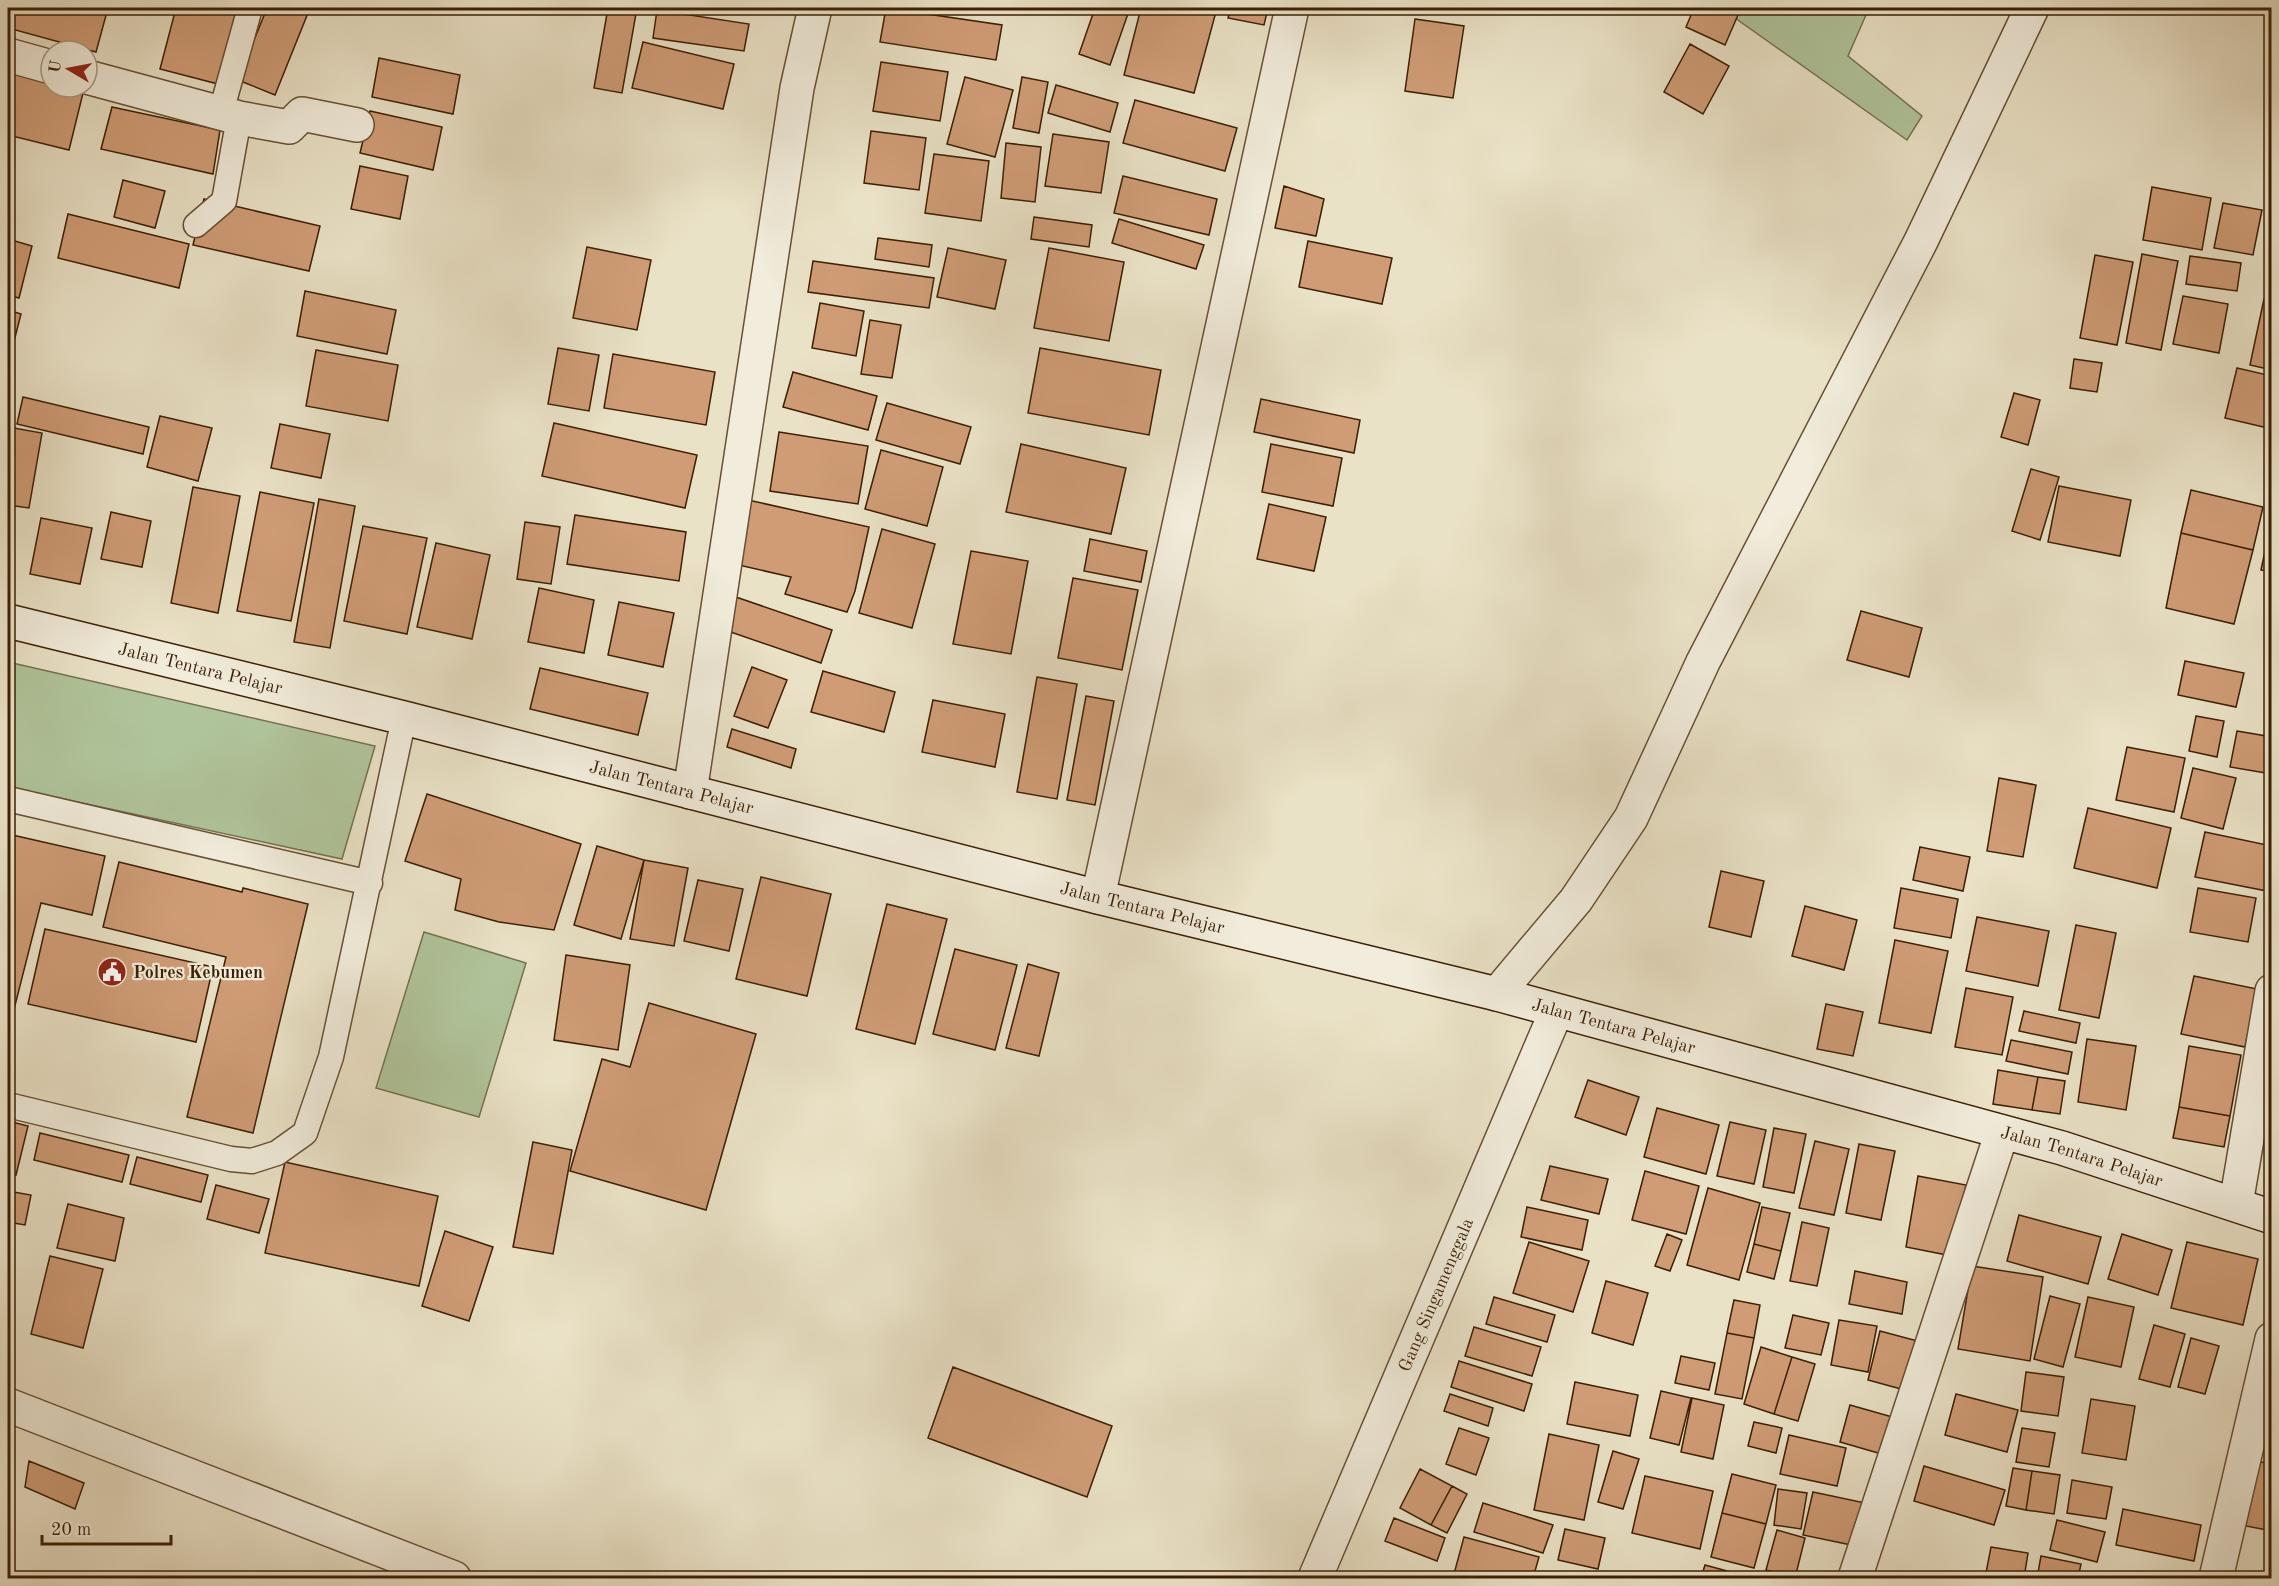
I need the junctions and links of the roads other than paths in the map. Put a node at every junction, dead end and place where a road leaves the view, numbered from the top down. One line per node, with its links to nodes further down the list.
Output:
1 (250, 8): 8 (lane)
2 (815, 8): 13 (street)
3 (1292, 8): 16 (street)
4 (2032, 8): 18 (street)
5 (8, 55): 6 (street)
6 (39, 64)
7 (99, 79): 8 (street)
8 (230, 116): 9 (street); 10 (lane)
9 (357, 125)
10 (196, 225)
11 (8, 621): 12 (street, Jalan Tentara Pelajar)
12 (404, 718): 13 (street, Jalan Tentara Pelajar); 15 (lane)
13 (690, 792): 16 (street, Jalan Tentara Pelajar)
14 (8, 799): 15 (lane)
15 (370, 883): 20 (lane)
16 (1098, 897): 18 (street, Jalan Tentara Pelajar)
17 (2271, 991): 22 (street)
18 (1497, 994): 19 (street, Jalan Tentara Pelajar)
19 (1556, 1012): 21 (street, Jalan Tentara Pelajar); 27 (street, Gang Singamenggala)
20 (8, 1106)
21 (2002, 1132): 22 (street, Jalan Tentara Pelajar); 28 (street)
22 (2236, 1204): 23 (street, Jalan Tentara Pelajar)
23 (2271, 1217)
24 (2271, 1339): 29 (street)
25 (8, 1405): 26 (street)
26 (454, 1578)
27 (1315, 1578)
28 (1855, 1578)
29 (2216, 1578)

